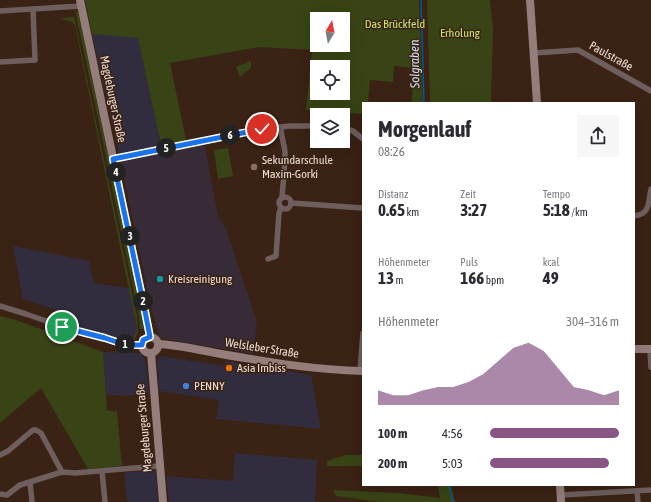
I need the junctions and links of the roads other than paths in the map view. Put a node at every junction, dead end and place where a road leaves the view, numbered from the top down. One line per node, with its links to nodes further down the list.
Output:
1 (530, 0): 5 (main road)
2 (80, 3): 3 (street, Magdeburger Straße); 13 (main road, Magdeburger Straße)
3 (33, 9): 4 (street, Magdeburger Straße); 6 (street)
4 (0, 11)
5 (534, 52): 7 (street, Paulstraße); 8 (main road)
6 (0, 62)
7 (651, 92)
8 (537, 102)
9 (310, 126): 10 (street)
10 (280, 127): 13 (street); 15 (street)
11 (350, 130): 12 (street)
12 (362, 138)
13 (113, 159): 22 (main road, Magdeburger Straße)
14 (651, 189): 19 (street)
15 (282, 198): 16 (street); 17 (street)
16 (291, 202): 17 (street); 18 (street)
17 (281, 207): 20 (street)
18 (362, 208)
19 (635, 216)
20 (268, 259)
21 (0, 306): 24 (street)
22 (150, 337): 23 (main road); 24 (main road)
23 (158, 344): 28 (main road); 30 (main road, Welsleber Straße)
24 (142, 345): 28 (main road)
25 (635, 349): 26 (main road)
26 (651, 349): 29 (street)
27 (362, 352): 30 (street)
28 (150, 353): 32 (main road, Magdeburger Straße)
29 (651, 367)
30 (361, 371)
31 (0, 455): 34 (street)
32 (160, 466): 33 (street); 43 (main road, Magdeburger Straße)
33 (102, 471): 34 (street); 42 (street)
34 (62, 472): 35 (street)
35 (30, 482): 39 (street); 41 (street)
36 (560, 486): 40 (main road)
37 (651, 490): 38 (street)
38 (637, 491): 40 (street); 44 (street)
39 (0, 494)
40 (561, 498)
41 (32, 502)
42 (104, 502)
43 (162, 502)
44 (638, 502)

